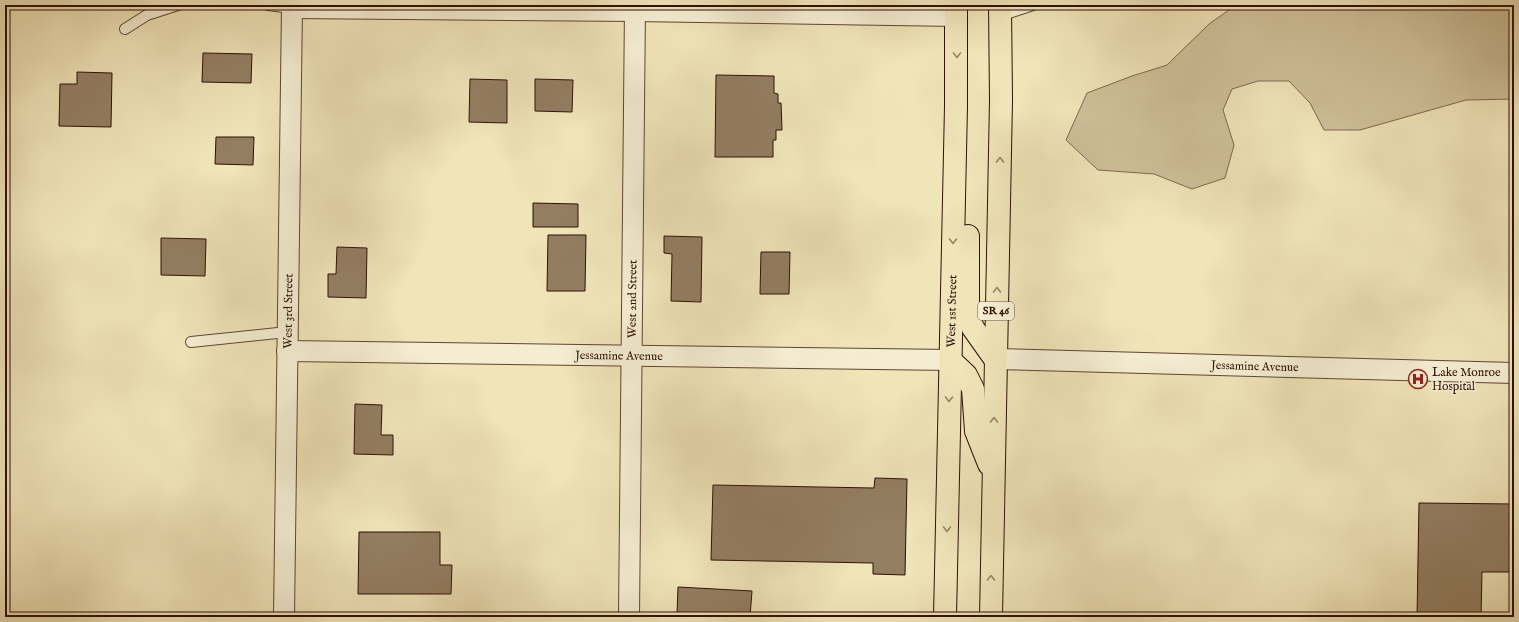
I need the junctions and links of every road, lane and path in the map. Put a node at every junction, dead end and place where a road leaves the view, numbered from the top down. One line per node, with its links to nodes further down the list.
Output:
1 (178, 5): 9 (lane)
2 (268, 5): 4 (lane)
3 (1033, 5): 8 (lane)
4 (292, 7): 5 (street); 11 (street, West 3rd Street)
5 (636, 8): 6 (street); 13 (street, West 2nd Street)
6 (812, 9): 7 (street)
7 (956, 10): 10 (main road, West 1st Street, one-way to 10)
8 (1000, 11): 14 (main road, SR 46, one-way to 8)
9 (125, 28)
10 (954, 190): 14 (main road); 15 (main road, West 1st Street, one-way to 15)
11 (287, 341): 12 (lane); 13 (street, Jessamine Avenue); 18 (street, West 3rd Street)
12 (191, 342)
13 (632, 356): 15 (street, Jessamine Avenue); 19 (street, West 2nd Street)
14 (995, 359): 16 (street, Jessamine Avenue); 17 (main road, SR 46, one-way to 14)
15 (950, 360): 17 (main road); 20 (main road, West 1st Street, one-way to 20)
16 (1514, 373)
17 (993, 474): 21 (main road, SR 46, one-way to 17)
18 (284, 617)
19 (629, 617)
20 (945, 617)
21 (991, 617)

